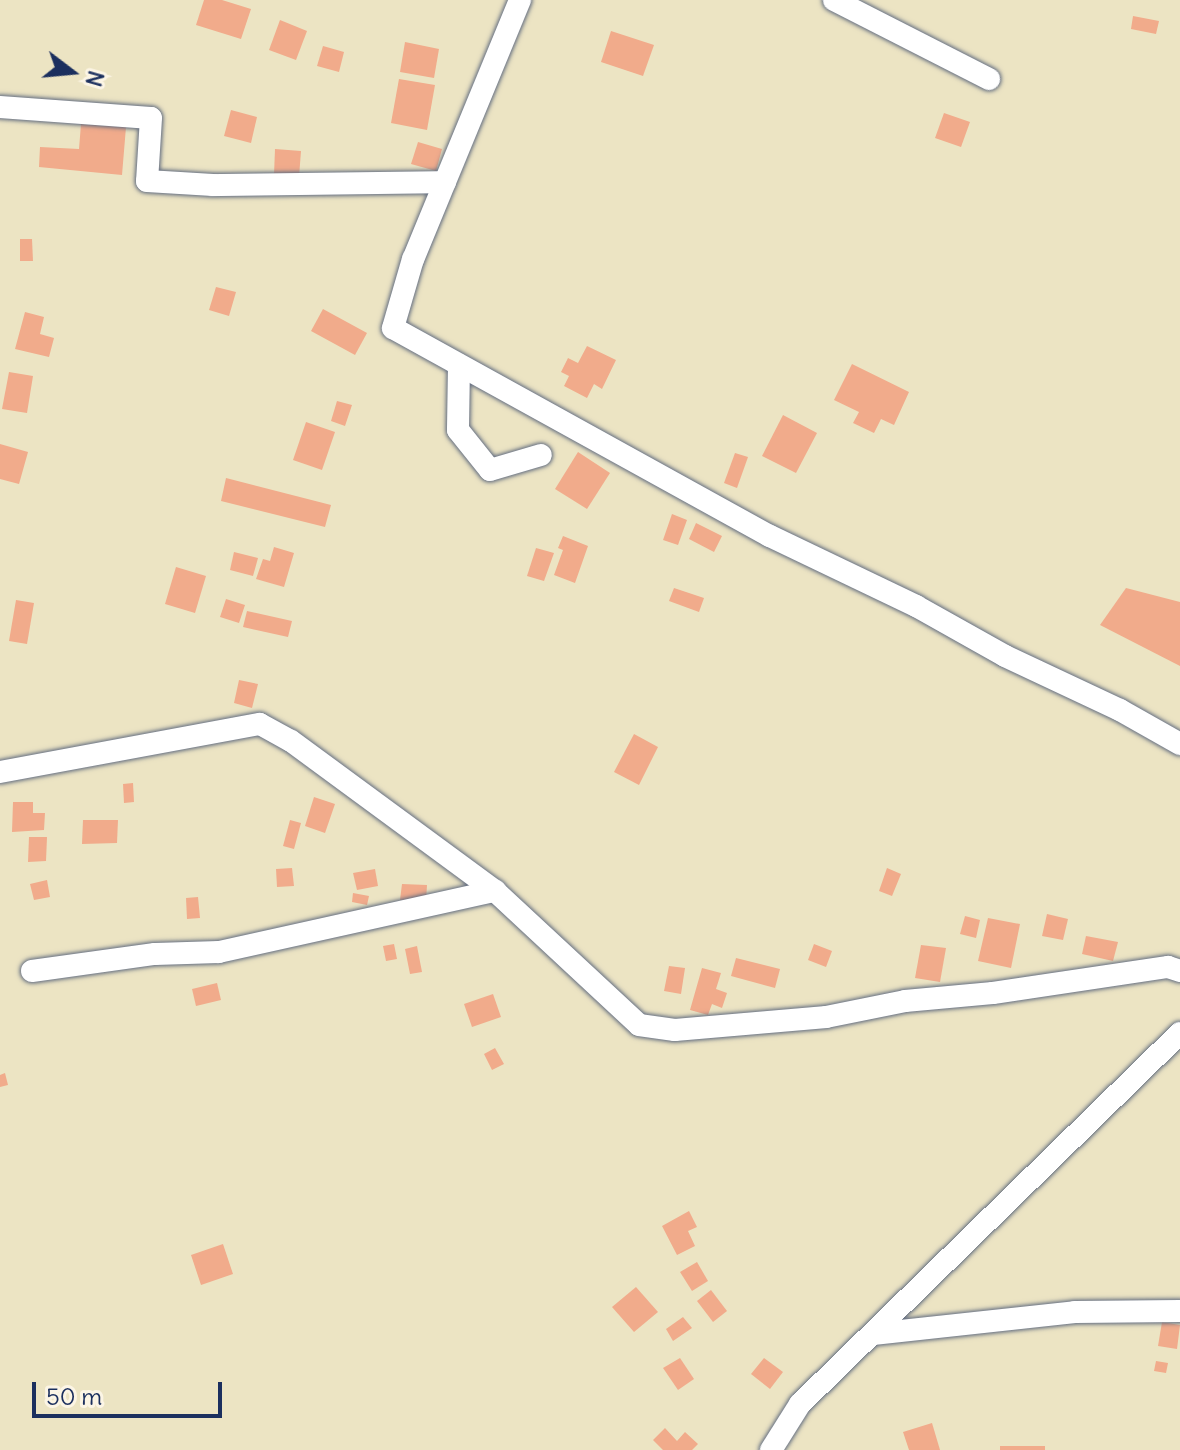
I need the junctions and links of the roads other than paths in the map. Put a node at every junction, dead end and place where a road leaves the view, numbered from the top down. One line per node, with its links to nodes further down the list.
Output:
1 (520, 0): 5 (street)
2 (834, 0): 3 (street)
3 (989, 79)
4 (0, 107): 5 (street)
5 (445, 182): 6 (street)
6 (459, 365): 7 (street); 8 (street)
7 (541, 455)
8 (1180, 744)
9 (0, 772): 10 (street)
10 (495, 891): 11 (street); 12 (street)
11 (32, 971)
12 (1180, 971)
13 (1180, 1033): 15 (street)
14 (1180, 1311): 15 (street)
15 (873, 1334): 16 (street)
16 (771, 1450)

